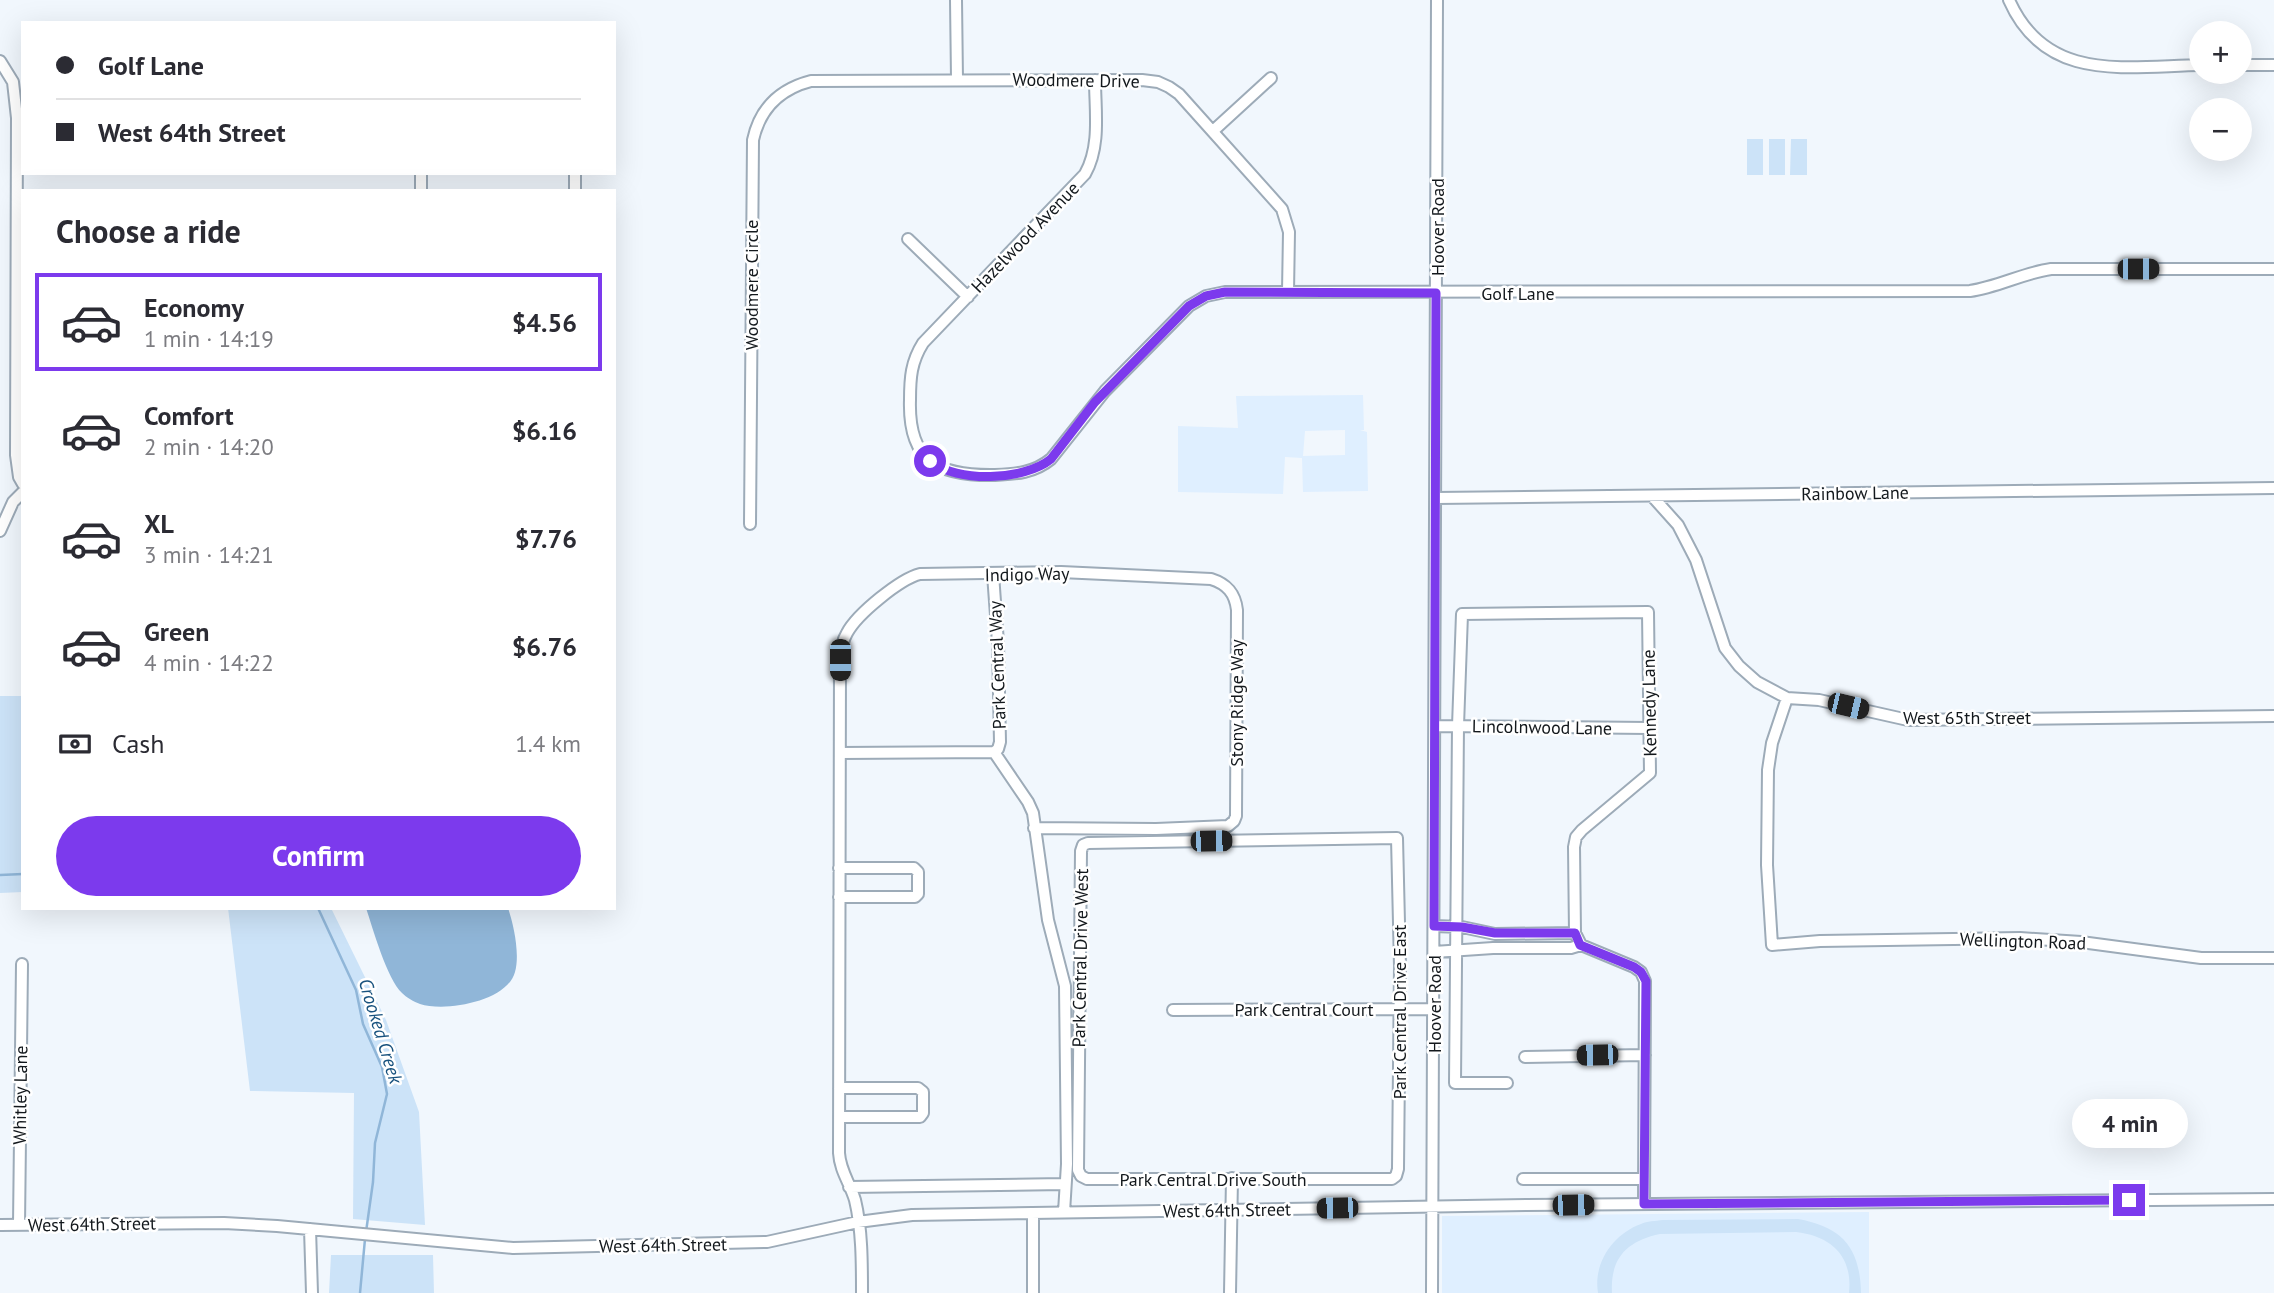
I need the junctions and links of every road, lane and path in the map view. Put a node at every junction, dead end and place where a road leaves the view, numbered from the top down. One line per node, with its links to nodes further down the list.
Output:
1 (956, 0): 9 (street)
2 (1437, 0): 18 (street, Hoover Road)
3 (2009, 0): 5 (street)
4 (0, 61): 12 (street)
5 (2189, 65)
6 (2252, 65): 7 (street)
7 (2274, 65)
8 (1271, 78): 13 (street)
9 (957, 79): 10 (street, Woodmere Drive); 11 (street, Woodmere Drive)
10 (1095, 79): 13 (street, Woodmere Drive); 19 (street, Hazelwood Avenue)
11 (816, 81): 26 (street, Woodmere Circle)
12 (19, 106): 15 (street)
13 (1213, 131): 17 (street, Woodmere Drive)
14 (908, 239): 19 (street)
15 (20, 264): 21 (street)
16 (2274, 269): 18 (street, Golf Lane)
17 (1288, 292): 18 (street, Golf Lane); 20 (street, Golf Lane)
18 (1436, 293): 25 (street, Hoover Road)
19 (968, 297): 20 (street, Hazelwood Avenue)
20 (910, 375)
21 (21, 480)
22 (2274, 488): 24 (street, Rainbow Lane)
23 (21, 494): 27 (street)
24 (1652, 496): 25 (street, Rainbow Lane); 31 (street, West 65th Street)
25 (1436, 498): 33 (street, Hoover Road)
26 (750, 524)
27 (0, 531)
28 (993, 574): 29 (street, Indigo Way); 36 (street, Park Central Way); 37 (street, Indigo Way)
29 (1226, 586): 38 (street, Stony Ridge Way)
30 (1462, 614): 34 (street, Hoover Road); 35 (street, Kennedy Lane)
31 (1787, 698): 32 (street, West 65th Street); 48 (street, Wellington Road)
32 (2274, 716)
33 (1435, 726): 34 (street, Lincolnwood Lane); 42 (street, Hoover Road)
34 (1458, 726): 35 (street, Lincolnwood Lane); 43 (street, Hoover Road)
35 (1649, 729): 44 (street, Kennedy Lane)
36 (994, 752): 37 (street); 38 (street)
37 (840, 753): 40 (street)
38 (1034, 828): 63 (street)
39 (1397, 838): 50 (street, Park Central Drive East); 58 (street, Park Central Drive West)
40 (839, 869): 41 (street); 41 (street)
41 (839, 898): 56 (street)
42 (1434, 926): 43 (street); 47 (street, Hoover Road)
43 (1456, 926): 44 (street); 46 (street, Hoover Road)
44 (1575, 933): 45 (street, Kennedy Lane)
45 (1580, 945): 46 (street); 53 (street)
46 (1455, 952): 47 (street); 55 (street, Hoover Road)
47 (1434, 953): 51 (street, Hoover Road)
48 (2274, 958)
49 (22, 964): 73 (street, Whitley Lane)
50 (1399, 1009): 51 (street, Park Central Court); 52 (street, Park Central Court); 60 (street, Park Central Drive East)
51 (1434, 1009): 67 (street, Hoover Road)
52 (1174, 1010)
53 (1645, 1055): 54 (street); 62 (street)
54 (1525, 1056)
55 (1507, 1083)
56 (839, 1088): 57 (street); 57 (street)
57 (839, 1117): 64 (street)
58 (1081, 1176): 59 (street, Park Central Drive South)
59 (1231, 1178): 60 (street, Park Central Drive South); 68 (street)
60 (1387, 1179)
61 (1523, 1179): 62 (street)
62 (1644, 1179): 66 (street)
63 (1064, 1184): 64 (street); 69 (street)
64 (849, 1187): 71 (street)
65 (2274, 1199): 66 (street, West 64th Street)
66 (1644, 1204): 67 (street, West 64th Street)
67 (1432, 1207): 68 (street, West 64th Street); 79 (street, Hoover Road)
68 (1230, 1210): 69 (street, West 64th Street); 78 (street)
69 (1064, 1212): 70 (street, West 64th Street)
70 (1033, 1213): 71 (street, West 64th Street); 77 (street)
71 (858, 1222): 74 (street, West 64th Street); 76 (street)
72 (0, 1225): 73 (street, West 64th Street)
73 (19, 1225): 74 (street, West 64th Street)
74 (310, 1229): 75 (street)
75 (312, 1293)
76 (862, 1293)
77 (1033, 1293)
78 (1230, 1293)
79 (1432, 1293)

